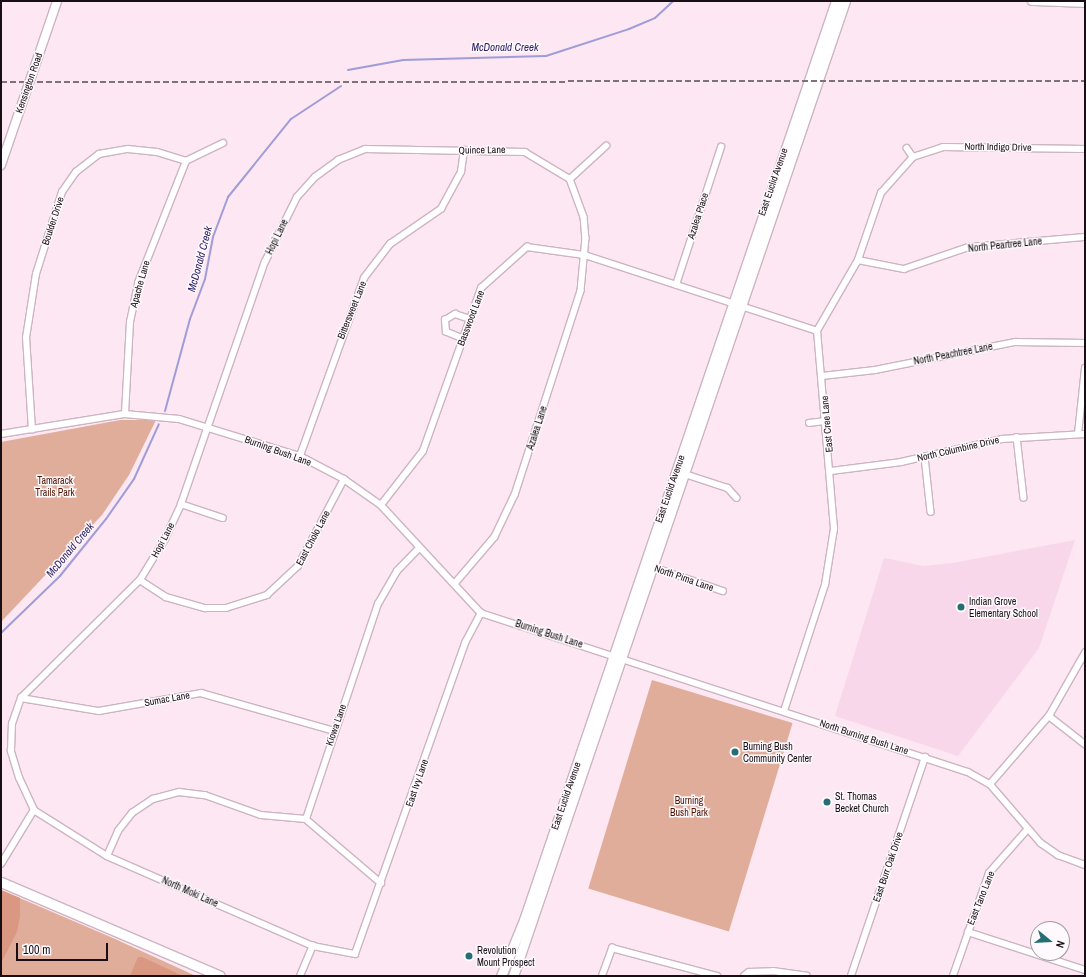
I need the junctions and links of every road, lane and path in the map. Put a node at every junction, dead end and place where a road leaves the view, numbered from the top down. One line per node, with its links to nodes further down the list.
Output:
1 (57, 1): 14 (main road, Kensington Road)
2 (836, 1): 21 (main road, East Euclid Avenue)
3 (845, 1): 21 (main road, East Euclid Avenue)
4 (1032, 1): 5 (main road)
5 (1085, 3)
6 (223, 144): 13 (street)
7 (606, 146): 16 (street)
8 (720, 147): 20 (street, Azalea Place)
9 (907, 148): 12 (street)
10 (1085, 149): 12 (street, North Indigo Drive)
11 (464, 150): 15 (street, Quince Lane); 16 (street, Quince Lane); 37 (street, Bittersweet Lane)
12 (913, 157): 19 (street)
13 (186, 161): 28 (street, Apache Lane); 32 (street, Boulder Drive)
14 (1, 165)
15 (315, 177): 31 (street, Hopi Lane)
16 (570, 179): 18 (street)
17 (1085, 237): 19 (street, North Peartree Lane)
18 (585, 255): 20 (street, Basswood Lane); 22 (street, Basswood Lane); 51 (street, Azalea Lane)
19 (858, 260): 23 (street)
20 (676, 285): 21 (street, Basswood Lane)
21 (736, 305): 23 (street, Basswood Lane); 40 (main road, East Euclid Avenue)
22 (470, 319): 24 (street, Basswood Lane); 24 (street)
23 (817, 331): 27 (street, East Cree Lane)
24 (463, 339): 45 (street, Basswood Lane)
25 (1085, 343): 27 (street, North Peachtree Lane)
26 (1085, 368): 34 (street)
27 (822, 376): 29 (street, East Cree Lane)
28 (125, 414): 31 (street, Burning Bush Lane); 32 (street, Burning Bush Lane)
29 (826, 422): 30 (street); 39 (street, East Cree Lane)
30 (808, 423)
31 (207, 426): 37 (street, Burning Bush Lane); 44 (street, Hopi Lane)
32 (32, 430): 33 (street, Burning Bush Lane)
33 (1, 434)
34 (1078, 434): 35 (street, North Columbine Drive); 36 (street, North Columbine Drive)
35 (1085, 434)
36 (1017, 437): 38 (street, North Columbine Drive); 43 (street)
37 (300, 456): 41 (street, Burning Bush Lane)
38 (925, 457): 39 (street, North Columbine Drive); 46 (street)
39 (831, 471): 57 (street, East Cree Lane)
40 (680, 473): 42 (street); 49 (main road, East Euclid Avenue)
41 (344, 479): 45 (street, Burning Bush Lane); 50 (street, East Cholo Lane)
42 (737, 498)
43 (1024, 498)
44 (181, 504): 47 (street); 50 (street, Hopi Lane)
45 (381, 505): 48 (street, Burning Bush Lane)
46 (931, 512)
47 (223, 518)
48 (419, 548): 51 (street, Burning Bush Lane); 59 (street, Kiowa Lane)
49 (648, 566): 52 (street, North Pima Lane); 55 (main road, East Euclid Avenue)
50 (140, 580): 56 (street, Hopi Lane)
51 (455, 584): 53 (street, Burning Bush Lane)
52 (723, 591)
53 (481, 613): 55 (street, Burning Bush Lane); 70 (street, East Ivy Lane)
54 (1085, 653): 58 (street)
55 (617, 657): 57 (street, North Burning Bush Lane); 77 (main road, East Euclid Avenue); 78 (main road, East Euclid Avenue)
56 (21, 698): 59 (street, Sumac Lane); 63 (street, Hopi Lane)
57 (784, 711): 61 (street, North Burning Bush Lane)
58 (1049, 716): 60 (street); 62 (street)
59 (334, 731): 64 (street, Kiowa Lane)
60 (1085, 744)
61 (925, 757): 62 (street, North Burning Bush Lane); 83 (street, East Burr Oak Drive)
62 (990, 784): 65 (street, North Burning Bush Lane)
63 (34, 810): 66 (street, North Moki Lane); 67 (street)
64 (306, 818): 66 (street); 70 (street)
65 (1026, 830): 68 (street, North Burning Bush Lane); 71 (street, East Tano Lane)
66 (108, 856): 72 (street, North Moki Lane)
67 (1, 864)
68 (1085, 865)
69 (1, 882): 75 (main road)
70 (381, 883): 73 (street, East Ivy Lane)
71 (968, 932): 74 (street); 84 (street, East Tano Lane)
72 (313, 946): 73 (street, North Moki Lane); 76 (street)
73 (355, 954)
74 (1085, 970)
75 (220, 976)
76 (300, 976)
77 (500, 976)
78 (513, 976)
79 (602, 976): 80 (street)
80 (717, 976)
81 (744, 976): 82 (street)
82 (807, 976)
83 (851, 976)
84 (953, 976)

